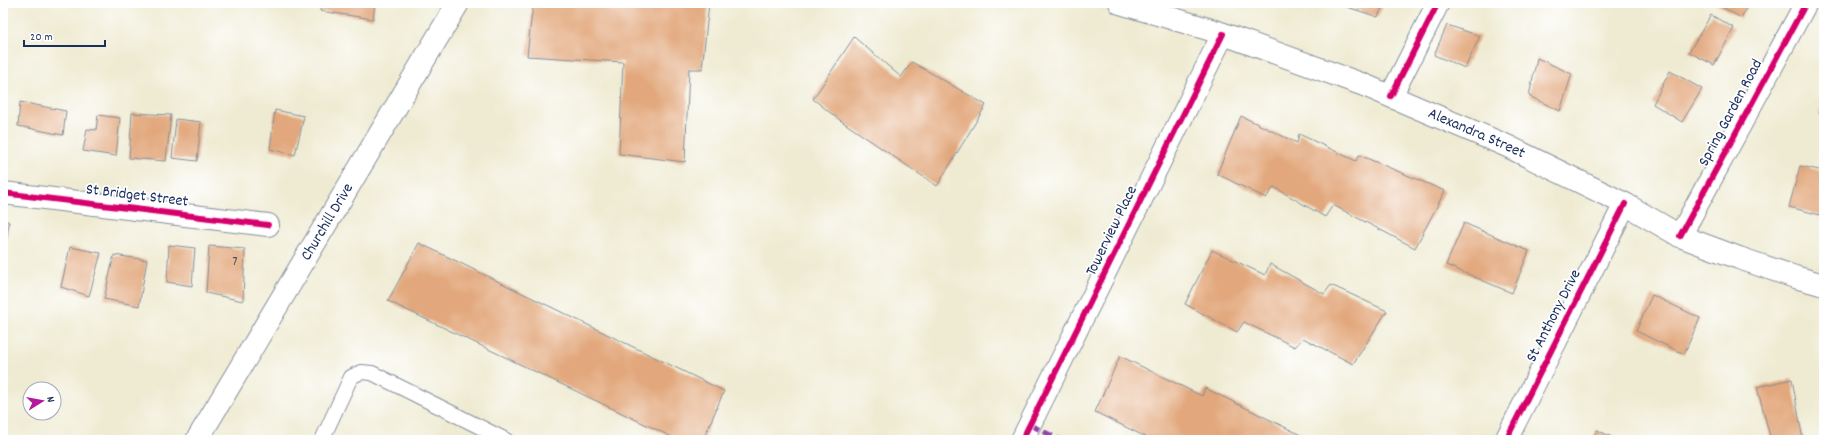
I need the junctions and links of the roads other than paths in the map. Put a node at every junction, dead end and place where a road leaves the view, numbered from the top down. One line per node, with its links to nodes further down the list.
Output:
1 (458, 3): 12 (street, Churchill Drive)
2 (1120, 3): 5 (street, Alexandra Street)
3 (1438, 3): 6 (street)
4 (1806, 3): 10 (street, Spring Garden Road)
5 (1223, 34): 6 (street, Alexandra Street); 15 (street, Towerview Place)
6 (1391, 96): 8 (street, Alexandra Street)
7 (3, 193): 9 (street, St Bridget Street)
8 (1625, 204): 10 (street, Alexandra Street); 16 (street, St Anthony Drive)
9 (268, 226)
10 (1680, 236): 11 (street, Alexandra Street)
11 (1824, 285)
12 (197, 440)
13 (322, 440): 14 (lane)
14 (506, 440)
15 (1022, 440)
16 (1506, 440)

